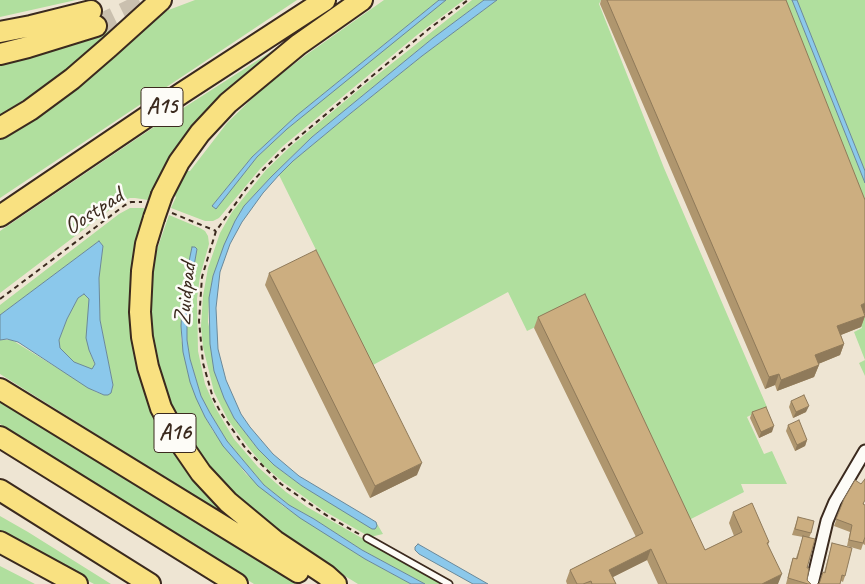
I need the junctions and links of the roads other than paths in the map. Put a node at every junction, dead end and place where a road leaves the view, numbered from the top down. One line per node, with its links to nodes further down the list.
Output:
1 (161, 0): 6 (highway)
2 (325, 0): 7 (highway, A15)
3 (362, 0): 18 (highway, A16)
4 (0, 32): 5 (highway)
5 (0, 54)
6 (0, 128)
7 (0, 216)
8 (0, 389): 17 (highway, A16)
9 (0, 437): 16 (highway)
10 (865, 451): 20 (street)
11 (0, 490): 15 (highway)
12 (367, 538): 19 (lane)
13 (0, 542): 14 (highway)
14 (77, 584)
15 (150, 584)
16 (237, 584)
17 (319, 584)
18 (336, 584)
19 (448, 584)
20 (812, 584)

